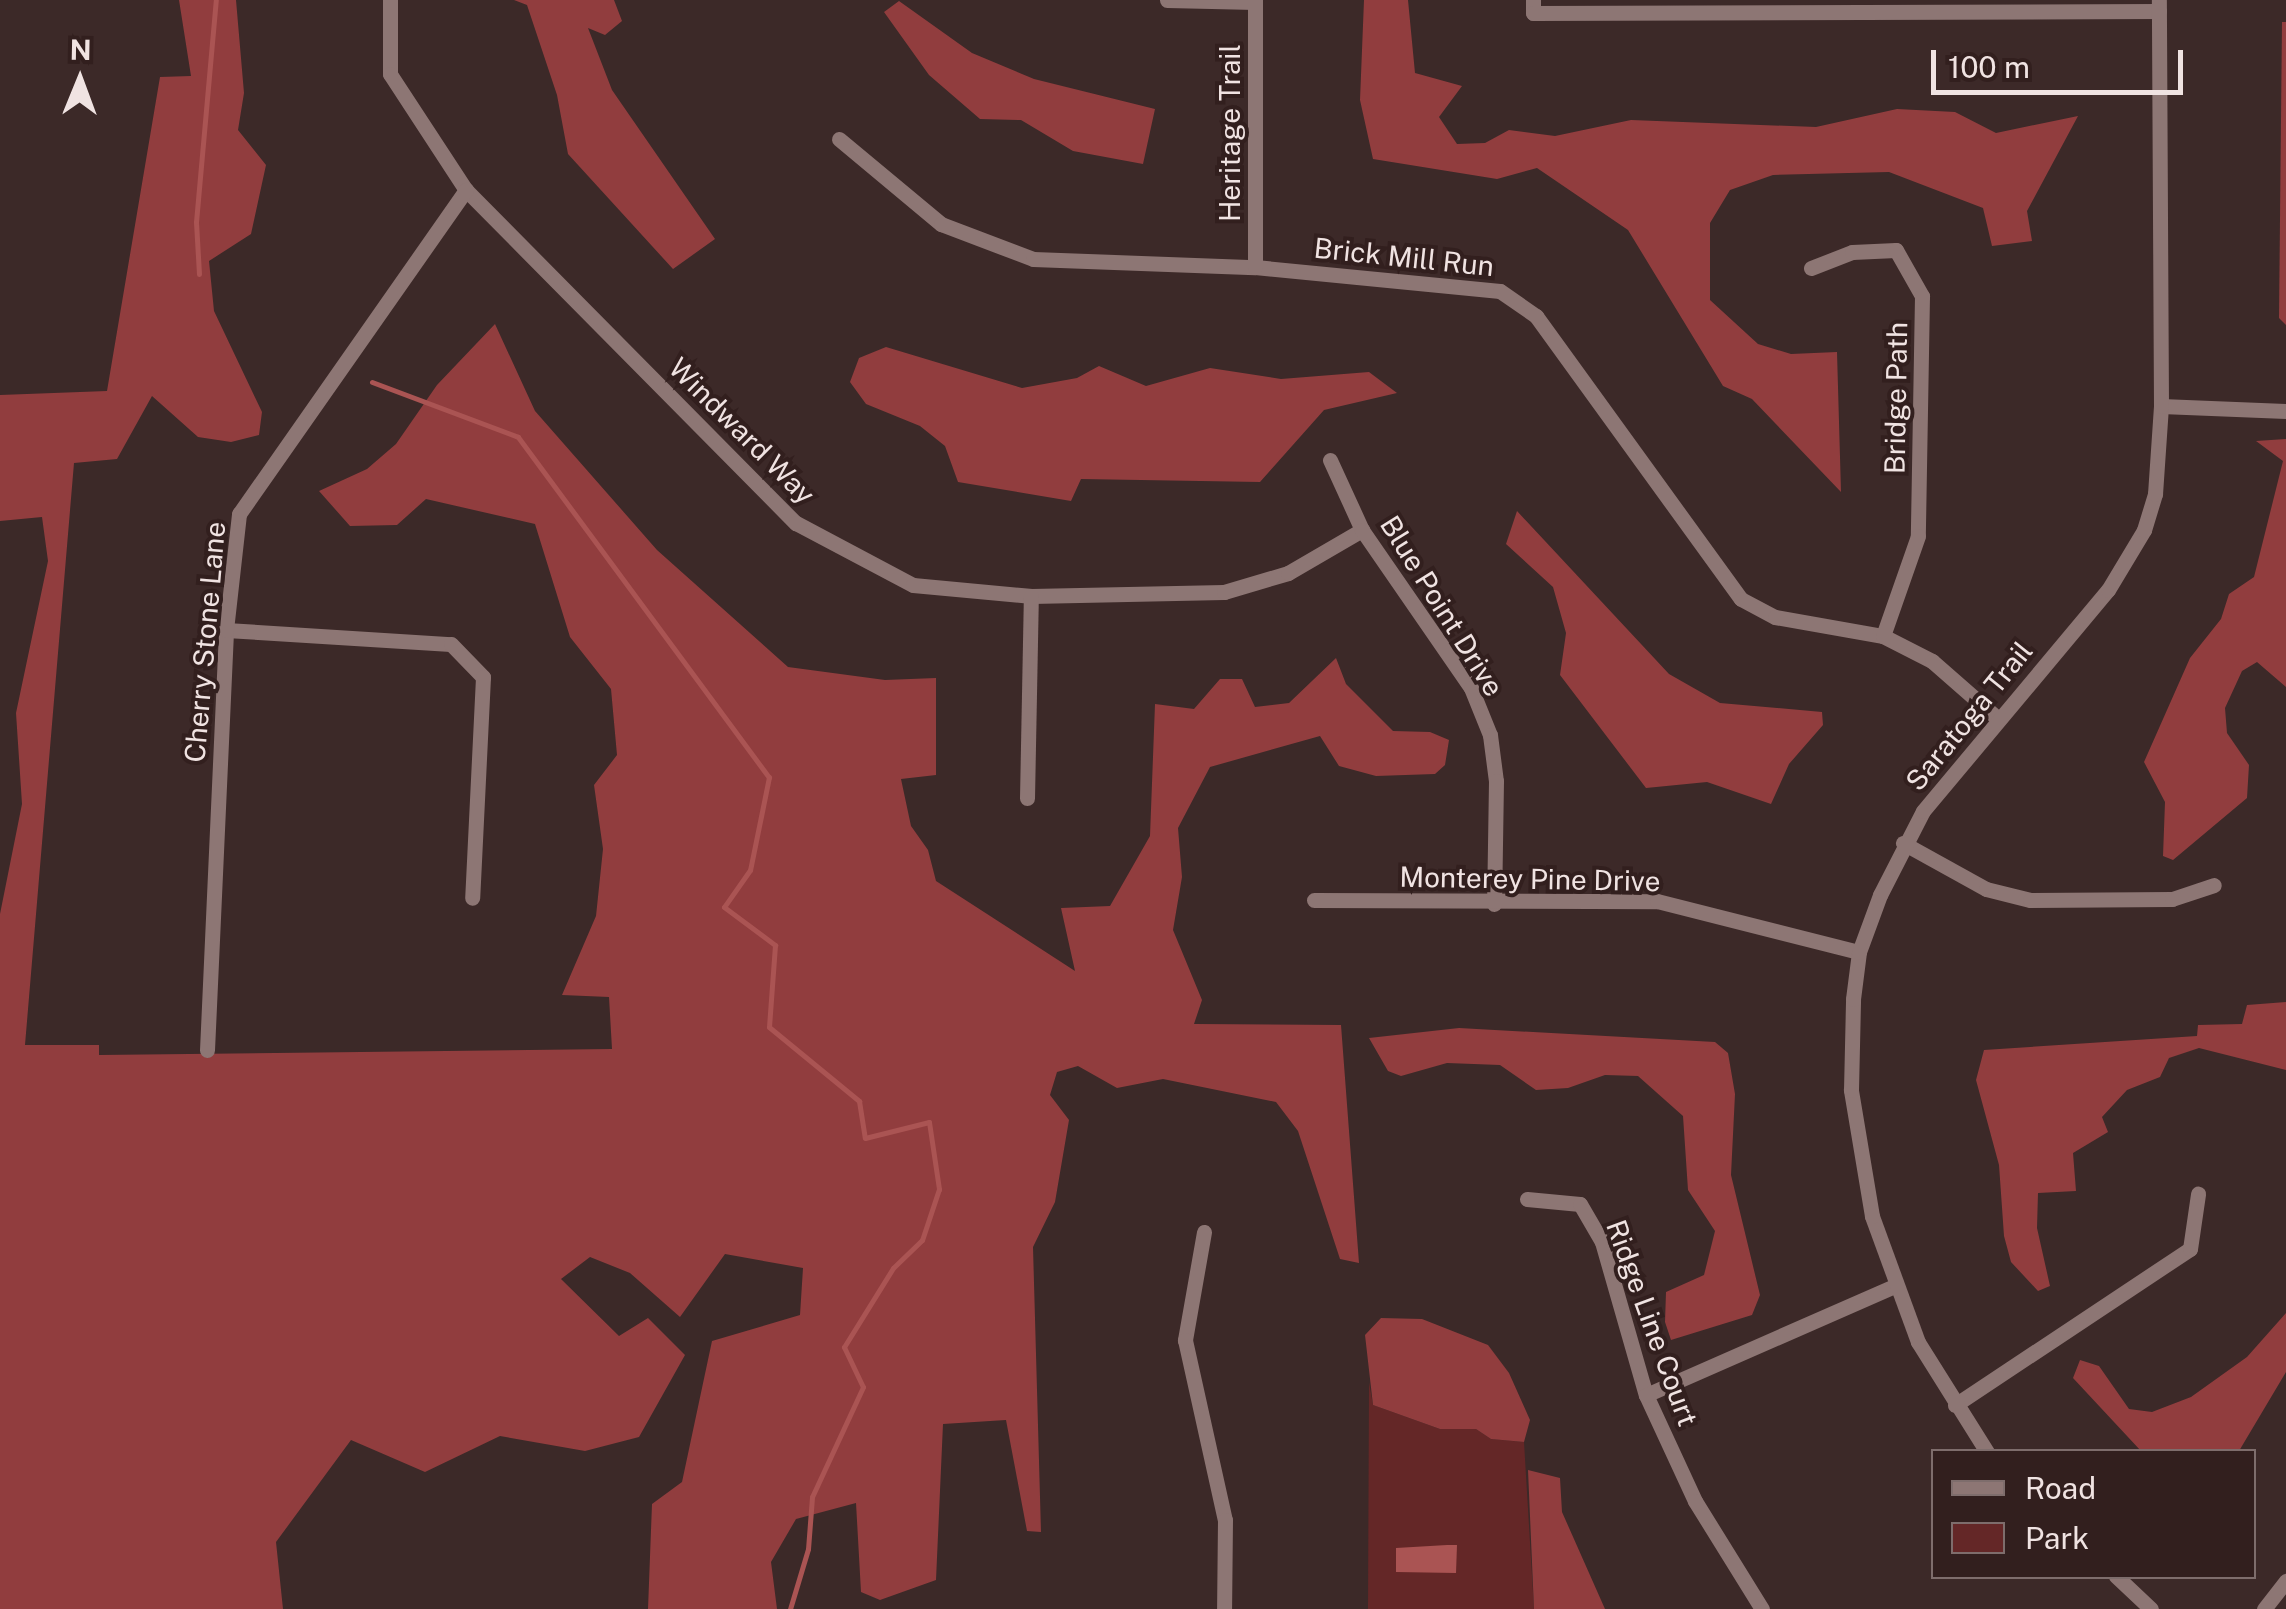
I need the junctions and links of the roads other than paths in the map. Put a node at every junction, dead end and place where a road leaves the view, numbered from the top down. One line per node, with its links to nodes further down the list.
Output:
1 (390, 0): 7 (street, Windward Way)
2 (1167, 0): 3 (street)
3 (1255, 1): 8 (street, Heritage Trail)
4 (1533, 6): 5 (street)
5 (2159, 6): 10 (street, Saratoga Trail)
6 (840, 139): 8 (street, Brick Mill Run)
7 (466, 190): 14 (street, Windward Way); 15 (street, Cherry Stone Lane)
8 (1255, 267): 16 (street, Brick Mill Run)
9 (1812, 268): 16 (street, Bridge Path)
10 (2161, 406): 11 (street); 17 (street, Saratoga Trail)
11 (2286, 411)
12 (1330, 460): 13 (street, Blue Point Drive)
13 (1362, 530): 14 (street, Windward Way); 23 (street, Blue Point Drive)
14 (1031, 596): 18 (street)
15 (226, 630): 21 (street); 25 (street, Cherry Stone Lane)
16 (1883, 636): 17 (street, Brick Mill Run)
17 (1996, 717): 19 (street, Saratoga Trail)
18 (1027, 798)
19 (1903, 843): 20 (street); 24 (street, Saratoga Trail)
20 (2214, 885)
21 (472, 898)
22 (1314, 900): 23 (street, Monterey Pine Drive)
23 (1494, 904): 24 (street, Monterey Pine Drive)
24 (1859, 952): 29 (street, Saratoga Trail)
25 (207, 1050)
26 (2198, 1194): 31 (street)
27 (1527, 1198): 30 (street, Ridge Line Court)
28 (1204, 1232): 35 (street)
29 (1894, 1286): 30 (street); 31 (street, Saratoga Trail)
30 (1646, 1396): 36 (street, Ridge Line Court)
31 (1955, 1404): 32 (street, Saratoga Trail)
32 (1985, 1449)
33 (2119, 1579): 37 (street)
34 (2286, 1582): 38 (street)
35 (1224, 1609)
36 (1762, 1609)
37 (2152, 1609)
38 (2264, 1609)

